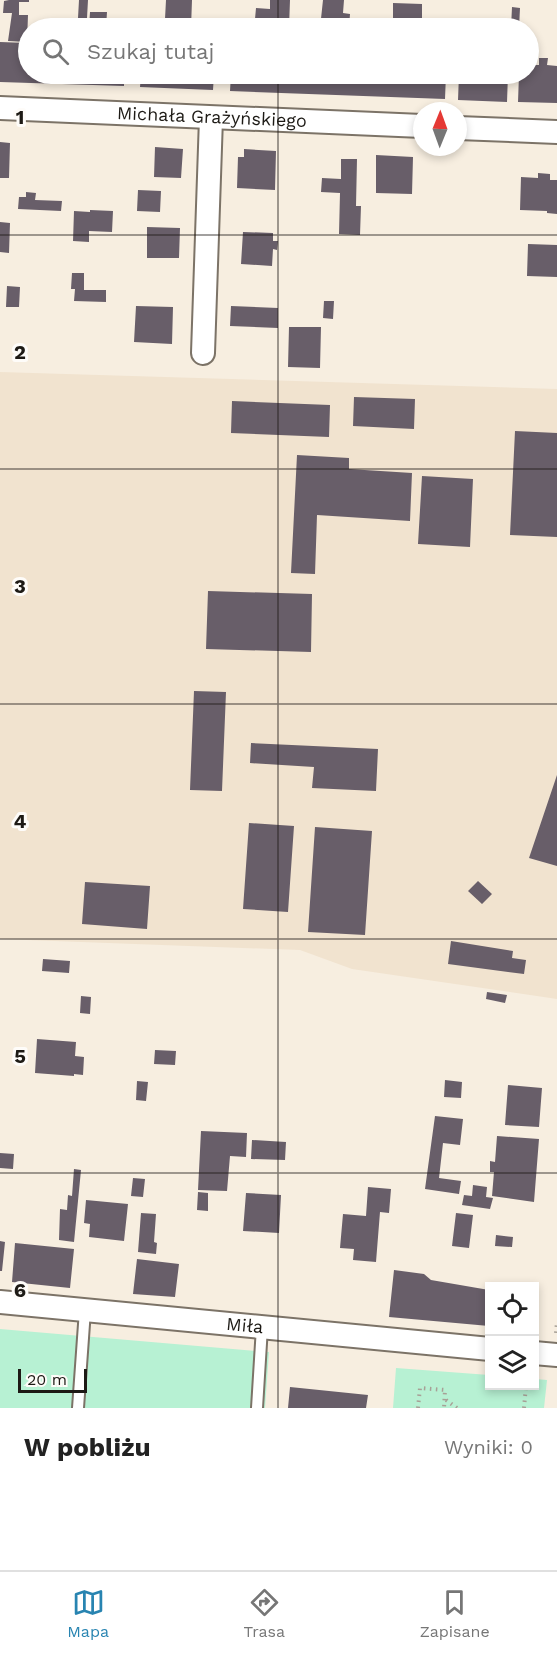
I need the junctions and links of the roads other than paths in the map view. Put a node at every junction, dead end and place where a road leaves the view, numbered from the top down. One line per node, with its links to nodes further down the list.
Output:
1 (0, 108): 2 (street, Michała Grażyńskiego)
2 (211, 118): 3 (street, Michała Grażyńskiego); 6 (street)
3 (413, 126)
4 (467, 128): 5 (street)
5 (557, 132)
6 (203, 353)
7 (0, 1302): 8 (street, Miła)
8 (85, 1310): 9 (street, Miła); 13 (lane)
9 (262, 1327): 10 (street, Miła); 14 (lane)
10 (485, 1349)
11 (539, 1353): 12 (street)
12 (557, 1355)
13 (78, 1408)
14 (257, 1408)

